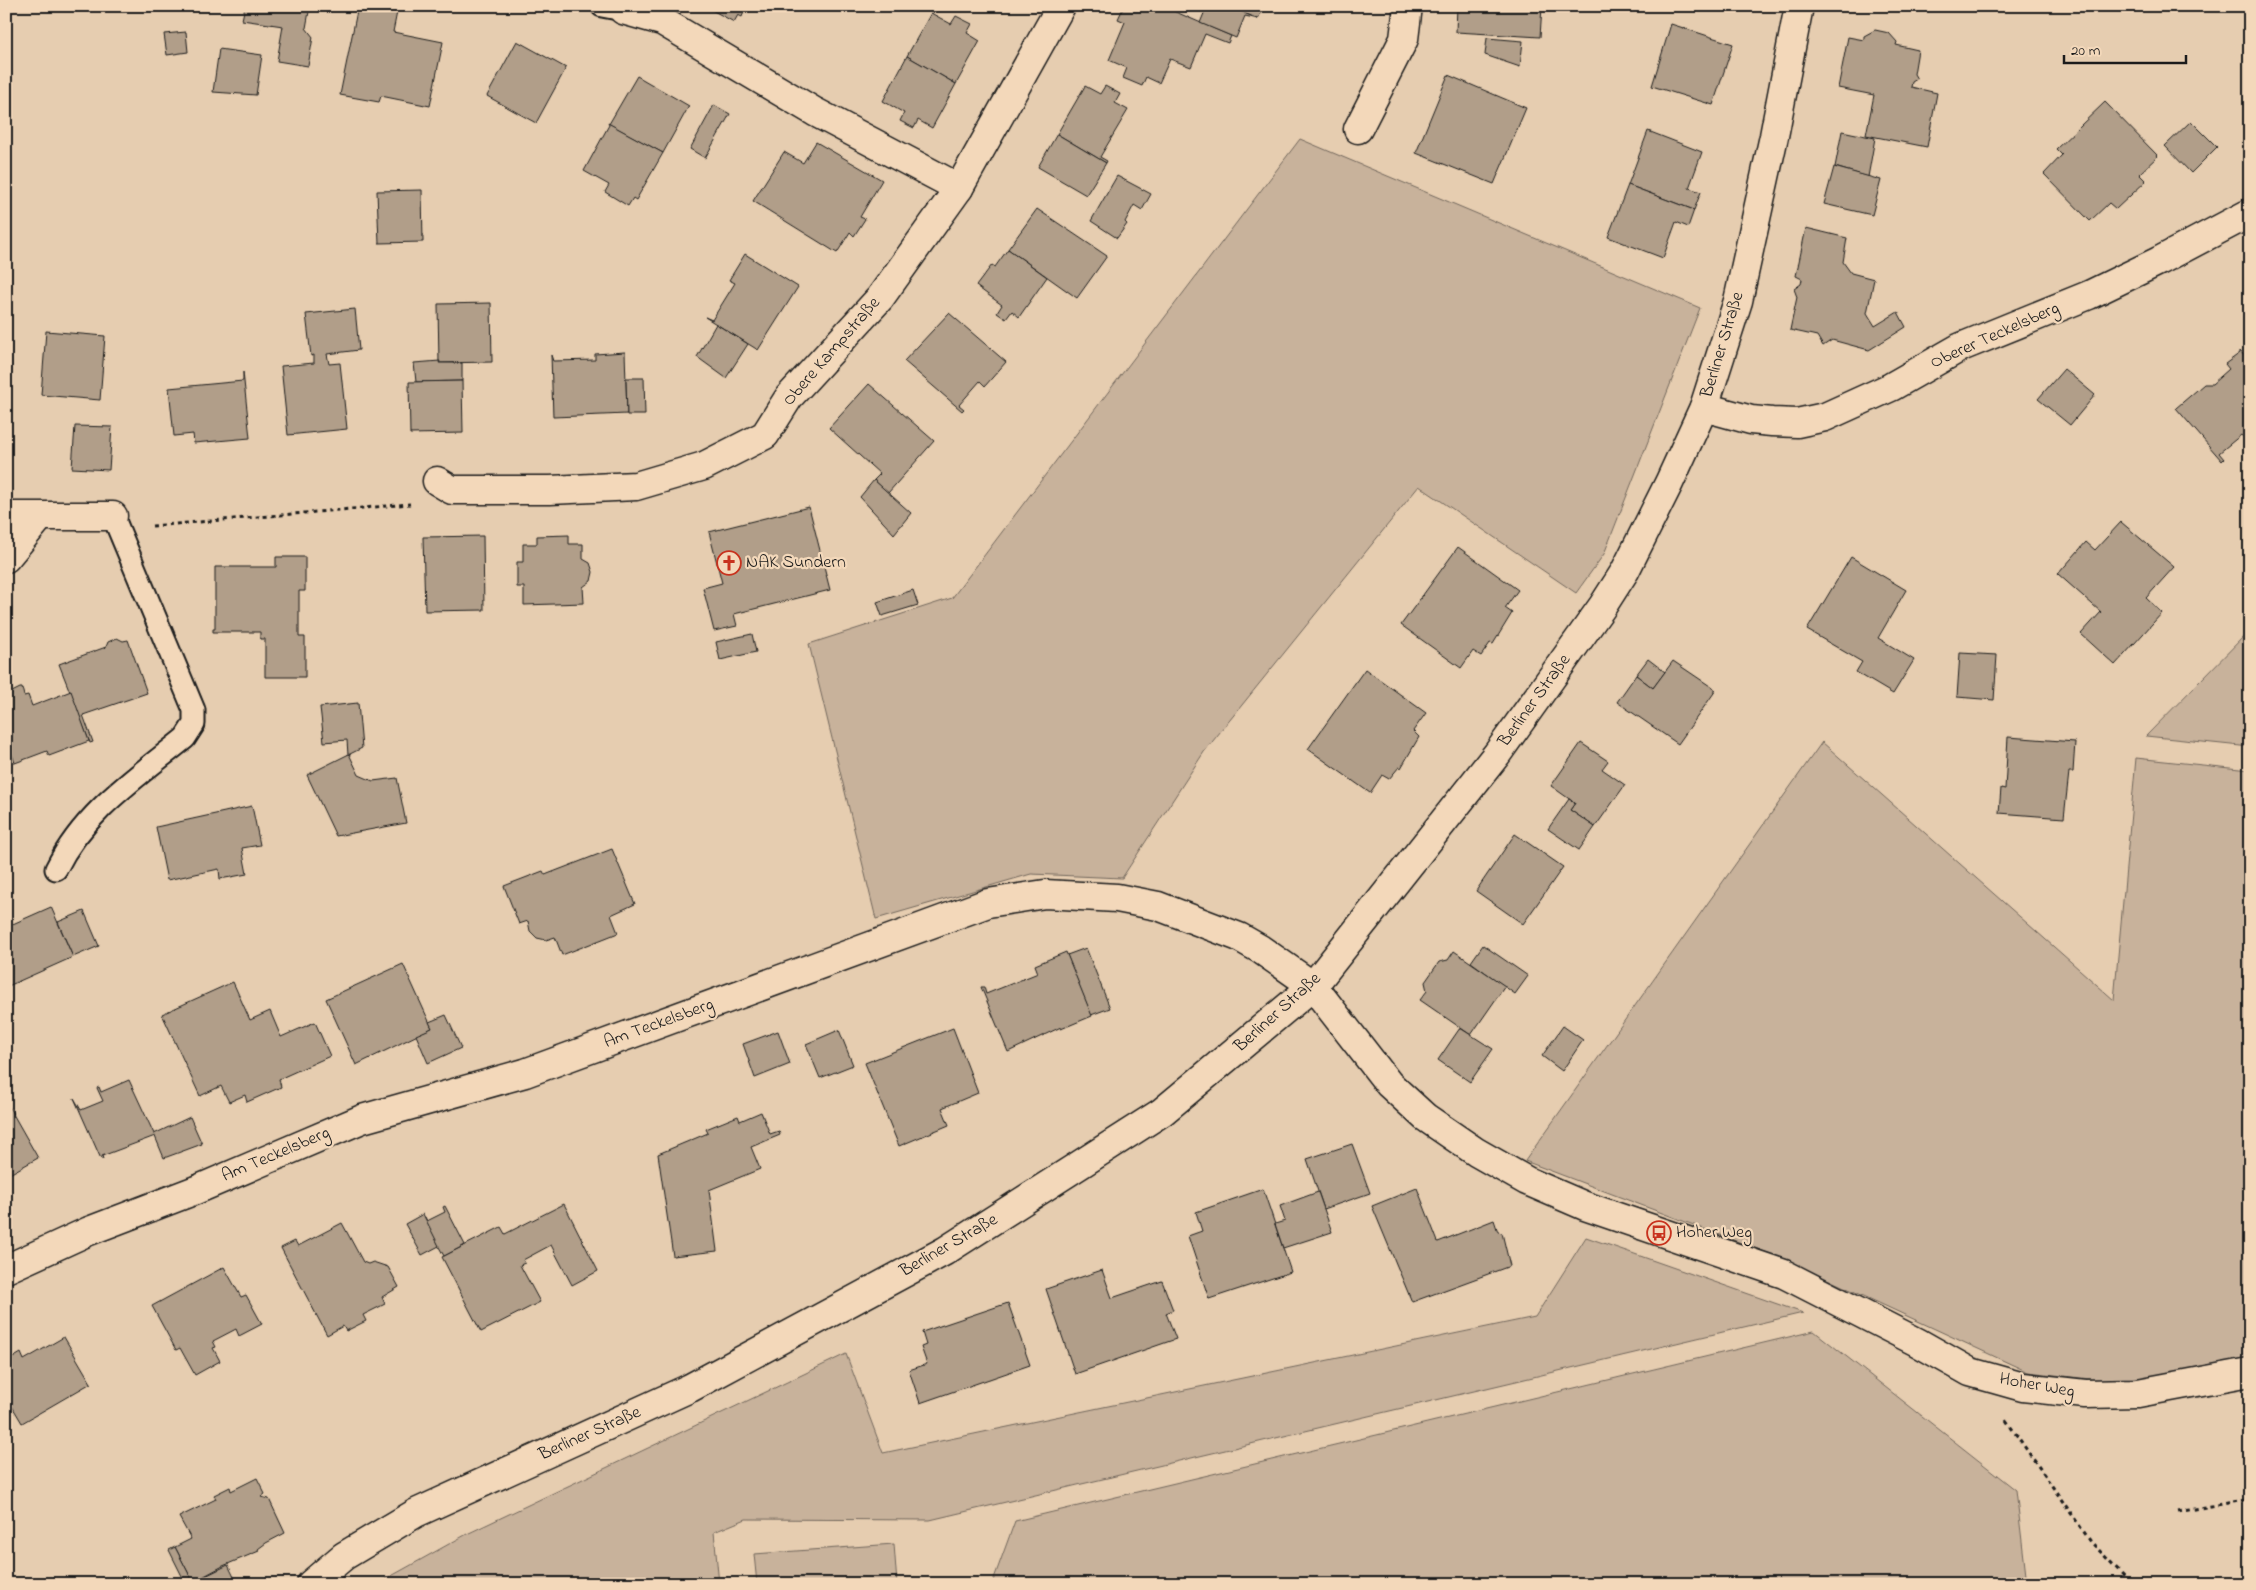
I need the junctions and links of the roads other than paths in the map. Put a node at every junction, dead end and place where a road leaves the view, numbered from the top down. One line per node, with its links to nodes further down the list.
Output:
1 (1061, 6): 6 (street, Obere Kampstraße)
2 (1408, 6): 5 (street)
3 (1799, 6): 8 (street, Berliner Straße)
4 (612, 8): 6 (street)
5 (1358, 129)
6 (959, 188): 9 (street, Obere Kampstraße)
7 (2250, 213): 8 (street, Oberer Teckelsberg)
8 (1704, 407): 15 (street, Berliner Straße)
9 (445, 486)
10 (6, 516): 11 (street)
11 (40, 517): 12 (street); 13 (street)
12 (115, 522): 14 (lane)
13 (6, 558)
14 (56, 869)
15 (1313, 986): 16 (street, Am Teckelsberg); 17 (street, Hoher Weg); 18 (street, Berliner Straße)
16 (6, 1269)
17 (2250, 1372)
18 (312, 1584)

